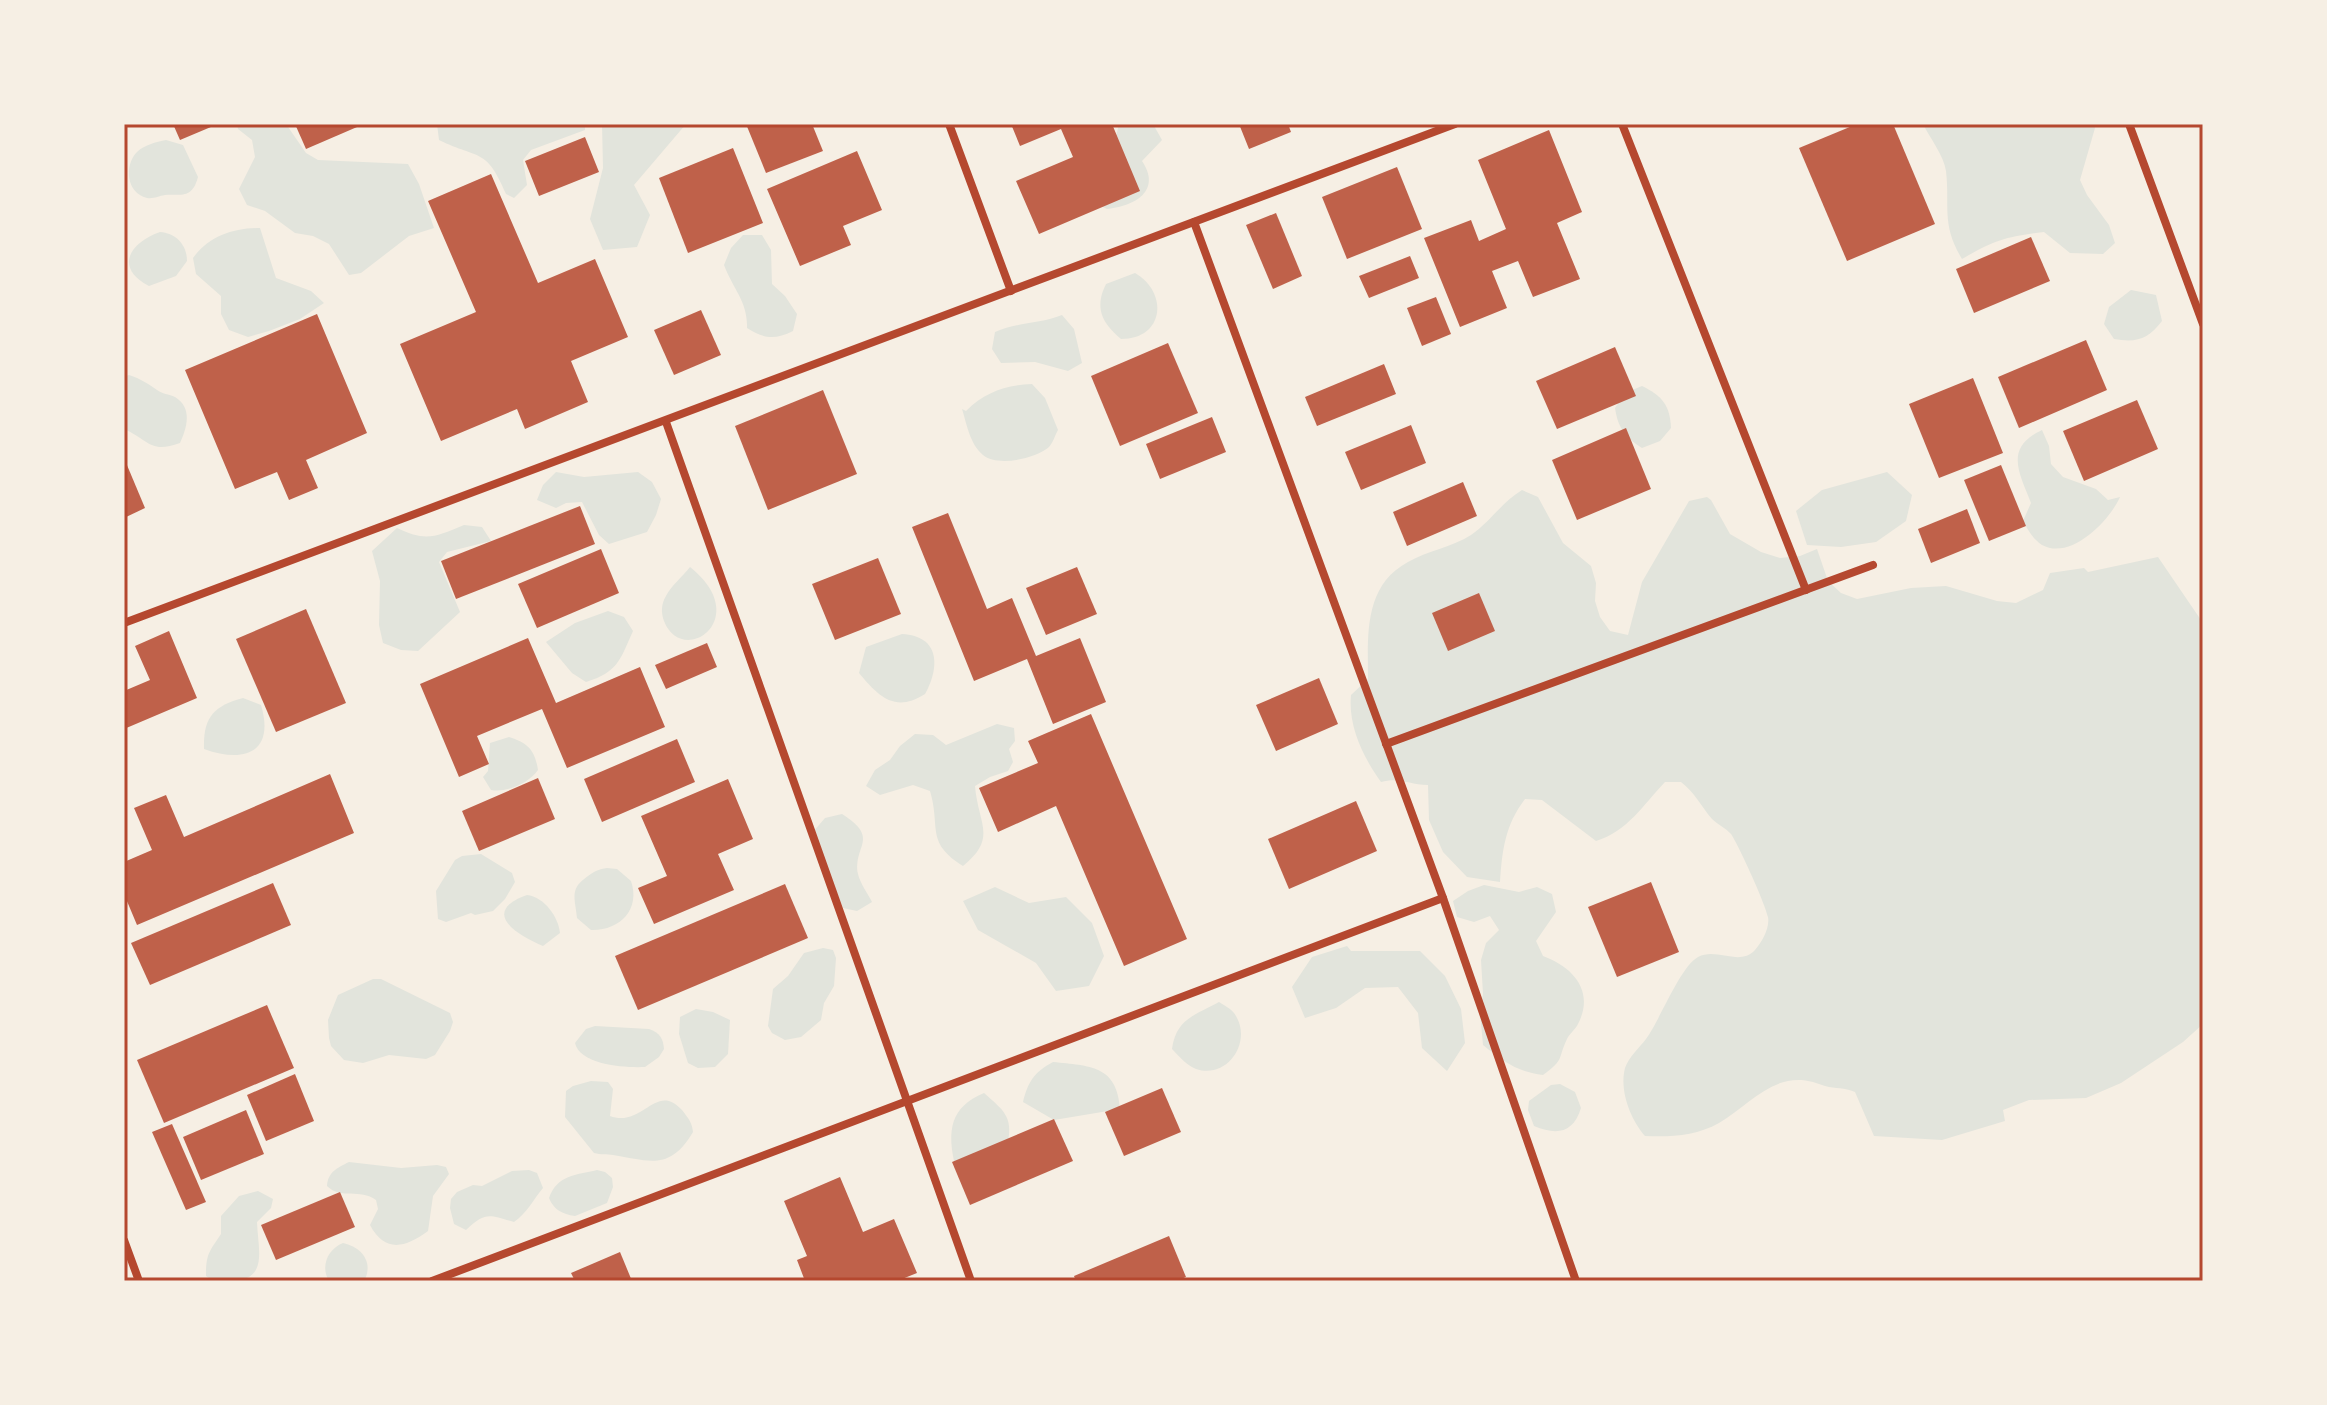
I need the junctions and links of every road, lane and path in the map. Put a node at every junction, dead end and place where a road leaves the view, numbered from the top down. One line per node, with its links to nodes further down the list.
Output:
1 (949, 124): 6 (street)
2 (1455, 124): 5 (street)
3 (1622, 124): 10 (street)
4 (2129, 124): 7 (street)
5 (1194, 222): 6 (street); 12 (street)
6 (1011, 291): 8 (street)
7 (2203, 324)
8 (666, 422): 11 (street); 14 (street)
9 (1873, 565): 10 (street)
10 (1806, 590): 12 (street)
11 (124, 623)
12 (1386, 744): 13 (street)
13 (1443, 898): 14 (street); 19 (street)
14 (906, 1100): 17 (street); 18 (street)
15 (124, 1240): 16 (street)
16 (139, 1281)
17 (432, 1281)
18 (971, 1281)
19 (1576, 1281)

